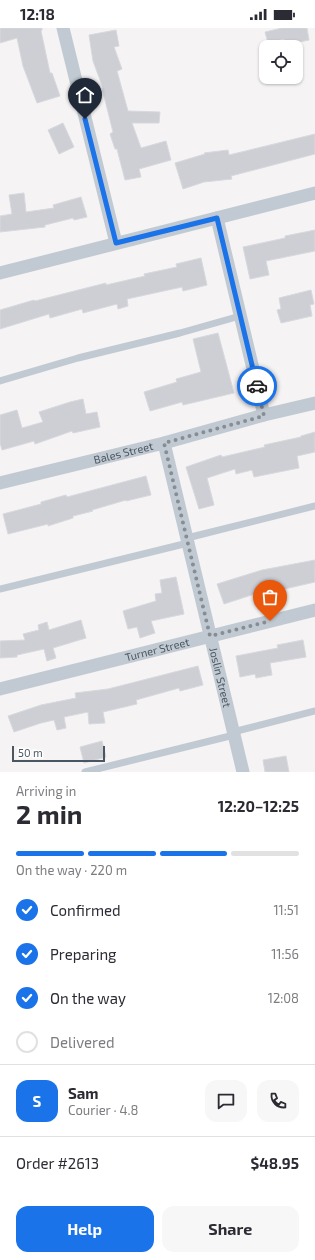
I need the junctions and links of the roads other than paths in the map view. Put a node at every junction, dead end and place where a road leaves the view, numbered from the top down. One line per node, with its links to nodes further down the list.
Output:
1 (63, 28): 4 (street)
2 (315, 193): 3 (street)
3 (217, 218): 4 (street); 6 (street)
4 (116, 243): 5 (street)
5 (0, 273)
6 (240, 316): 7 (lane); 9 (street)
7 (0, 381)
8 (315, 403): 9 (street, Bales Street)
9 (264, 416): 10 (street, Bales Street)
10 (164, 443): 11 (street, Bales Street); 13 (street, Joslin Street)
11 (0, 483)
12 (315, 506): 13 (lane)
13 (188, 541): 14 (lane); 16 (street, Joslin Street)
14 (0, 589)
15 (315, 610): 16 (street, Turner Street)
16 (210, 636): 17 (street, Turner Street); 19 (street, Joslin Street)
17 (0, 689)
18 (315, 710): 19 (lane)
19 (233, 733): 20 (lane); 21 (street, Joslin Street)
20 (85, 772)
21 (243, 772)

